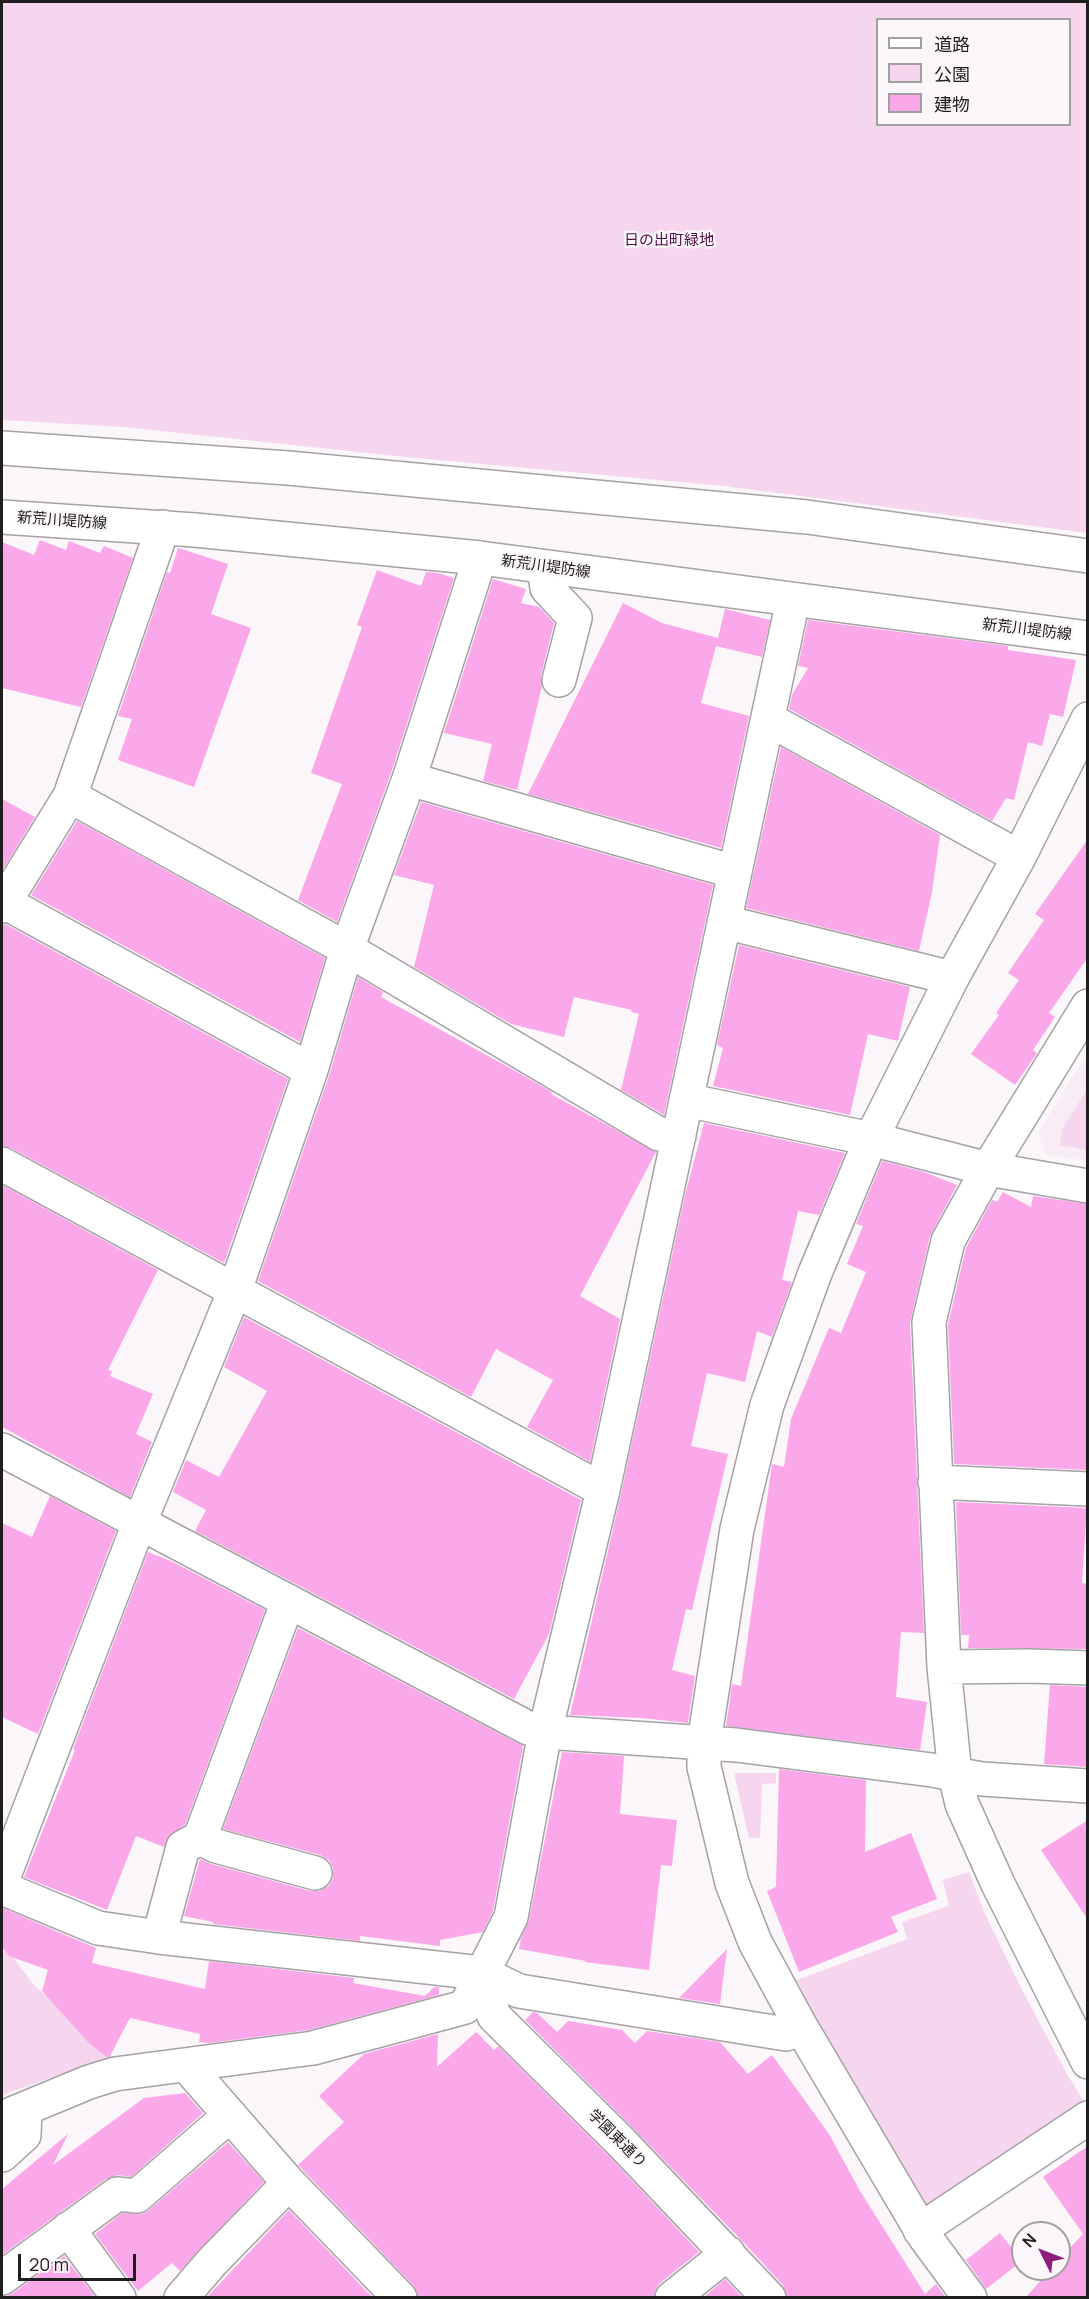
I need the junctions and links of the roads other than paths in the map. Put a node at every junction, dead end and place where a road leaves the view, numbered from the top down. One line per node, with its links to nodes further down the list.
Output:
1 (2, 447): 4 (street)
2 (2, 517): 3 (street, 新荒川堤防線)
3 (164, 527): 5 (street, 新荒川堤防線); 13 (street)
4 (1088, 556)
5 (480, 558): 6 (street, 新荒川堤防線); 12 (street)
6 (544, 567): 7 (street, 新荒川堤防線); 9 (street)
7 (792, 600): 8 (street, 新荒川堤防線); 10 (street)
8 (1088, 638)
9 (559, 680)
10 (768, 719): 14 (street); 15 (street)
11 (1088, 719): 14 (street)
12 (408, 779): 15 (street); 18 (street)
13 (70, 796): 16 (street); 18 (street)
14 (1019, 857): 19 (street)
15 (735, 872): 17 (street)
16 (3, 904): 21 (street)
17 (724, 922): 19 (street); 22 (street)
18 (347, 949): 21 (street); 23 (street)
19 (952, 978): 24 (street)
20 (1088, 1006): 26 (street)
21 (311, 1070): 28 (street)
22 (686, 1100): 23 (street); 24 (street)
23 (679, 1136): 32 (street)
24 (871, 1139): 26 (street); 38 (street)
25 (2, 1164): 28 (street)
26 (988, 1169): 27 (street); 30 (street)
27 (1088, 1186)
28 (235, 1290): 32 (street); 33 (street)
29 (2, 1450): 33 (street)
30 (935, 1482): 31 (street); 35 (street)
31 (1088, 1489)
32 (603, 1490): 37 (street)
33 (140, 1523): 34 (street); 43 (street)
34 (288, 1601): 37 (street); 41 (street)
35 (944, 1667): 36 (street); 39 (street)
36 (1088, 1668)
37 (545, 1732): 38 (street); 46 (street)
38 (704, 1743): 39 (street); 47 (street)
39 (955, 1774): 40 (street); 48 (street)
40 (1088, 1786)
41 (200, 1838): 42 (street); 45 (street)
42 (315, 1873)
43 (2, 1881)
44 (2, 1888): 45 (street)
45 (159, 1937): 46 (street)
46 (481, 1973): 47 (street); 49 (street); 57 (street, 学園東通り)
47 (801, 2027): 56 (street)
48 (1088, 2062)
49 (187, 2066): 50 (street); 51 (street)
50 (13, 2114): 53 (street)
51 (230, 2115): 54 (street); 55 (street)
52 (1088, 2118): 56 (street)
53 (2, 2155)
54 (289, 2183): 60 (street); 61 (street)
55 (68, 2229): 58 (street); 59 (street)
56 (920, 2230): 64 (street)
57 (728, 2253): 62 (street); 63 (street, 学園東通り)
58 (2, 2278)
59 (119, 2298)
60 (181, 2298)
61 (400, 2298)
62 (672, 2298)
63 (769, 2298)
64 (970, 2298)

